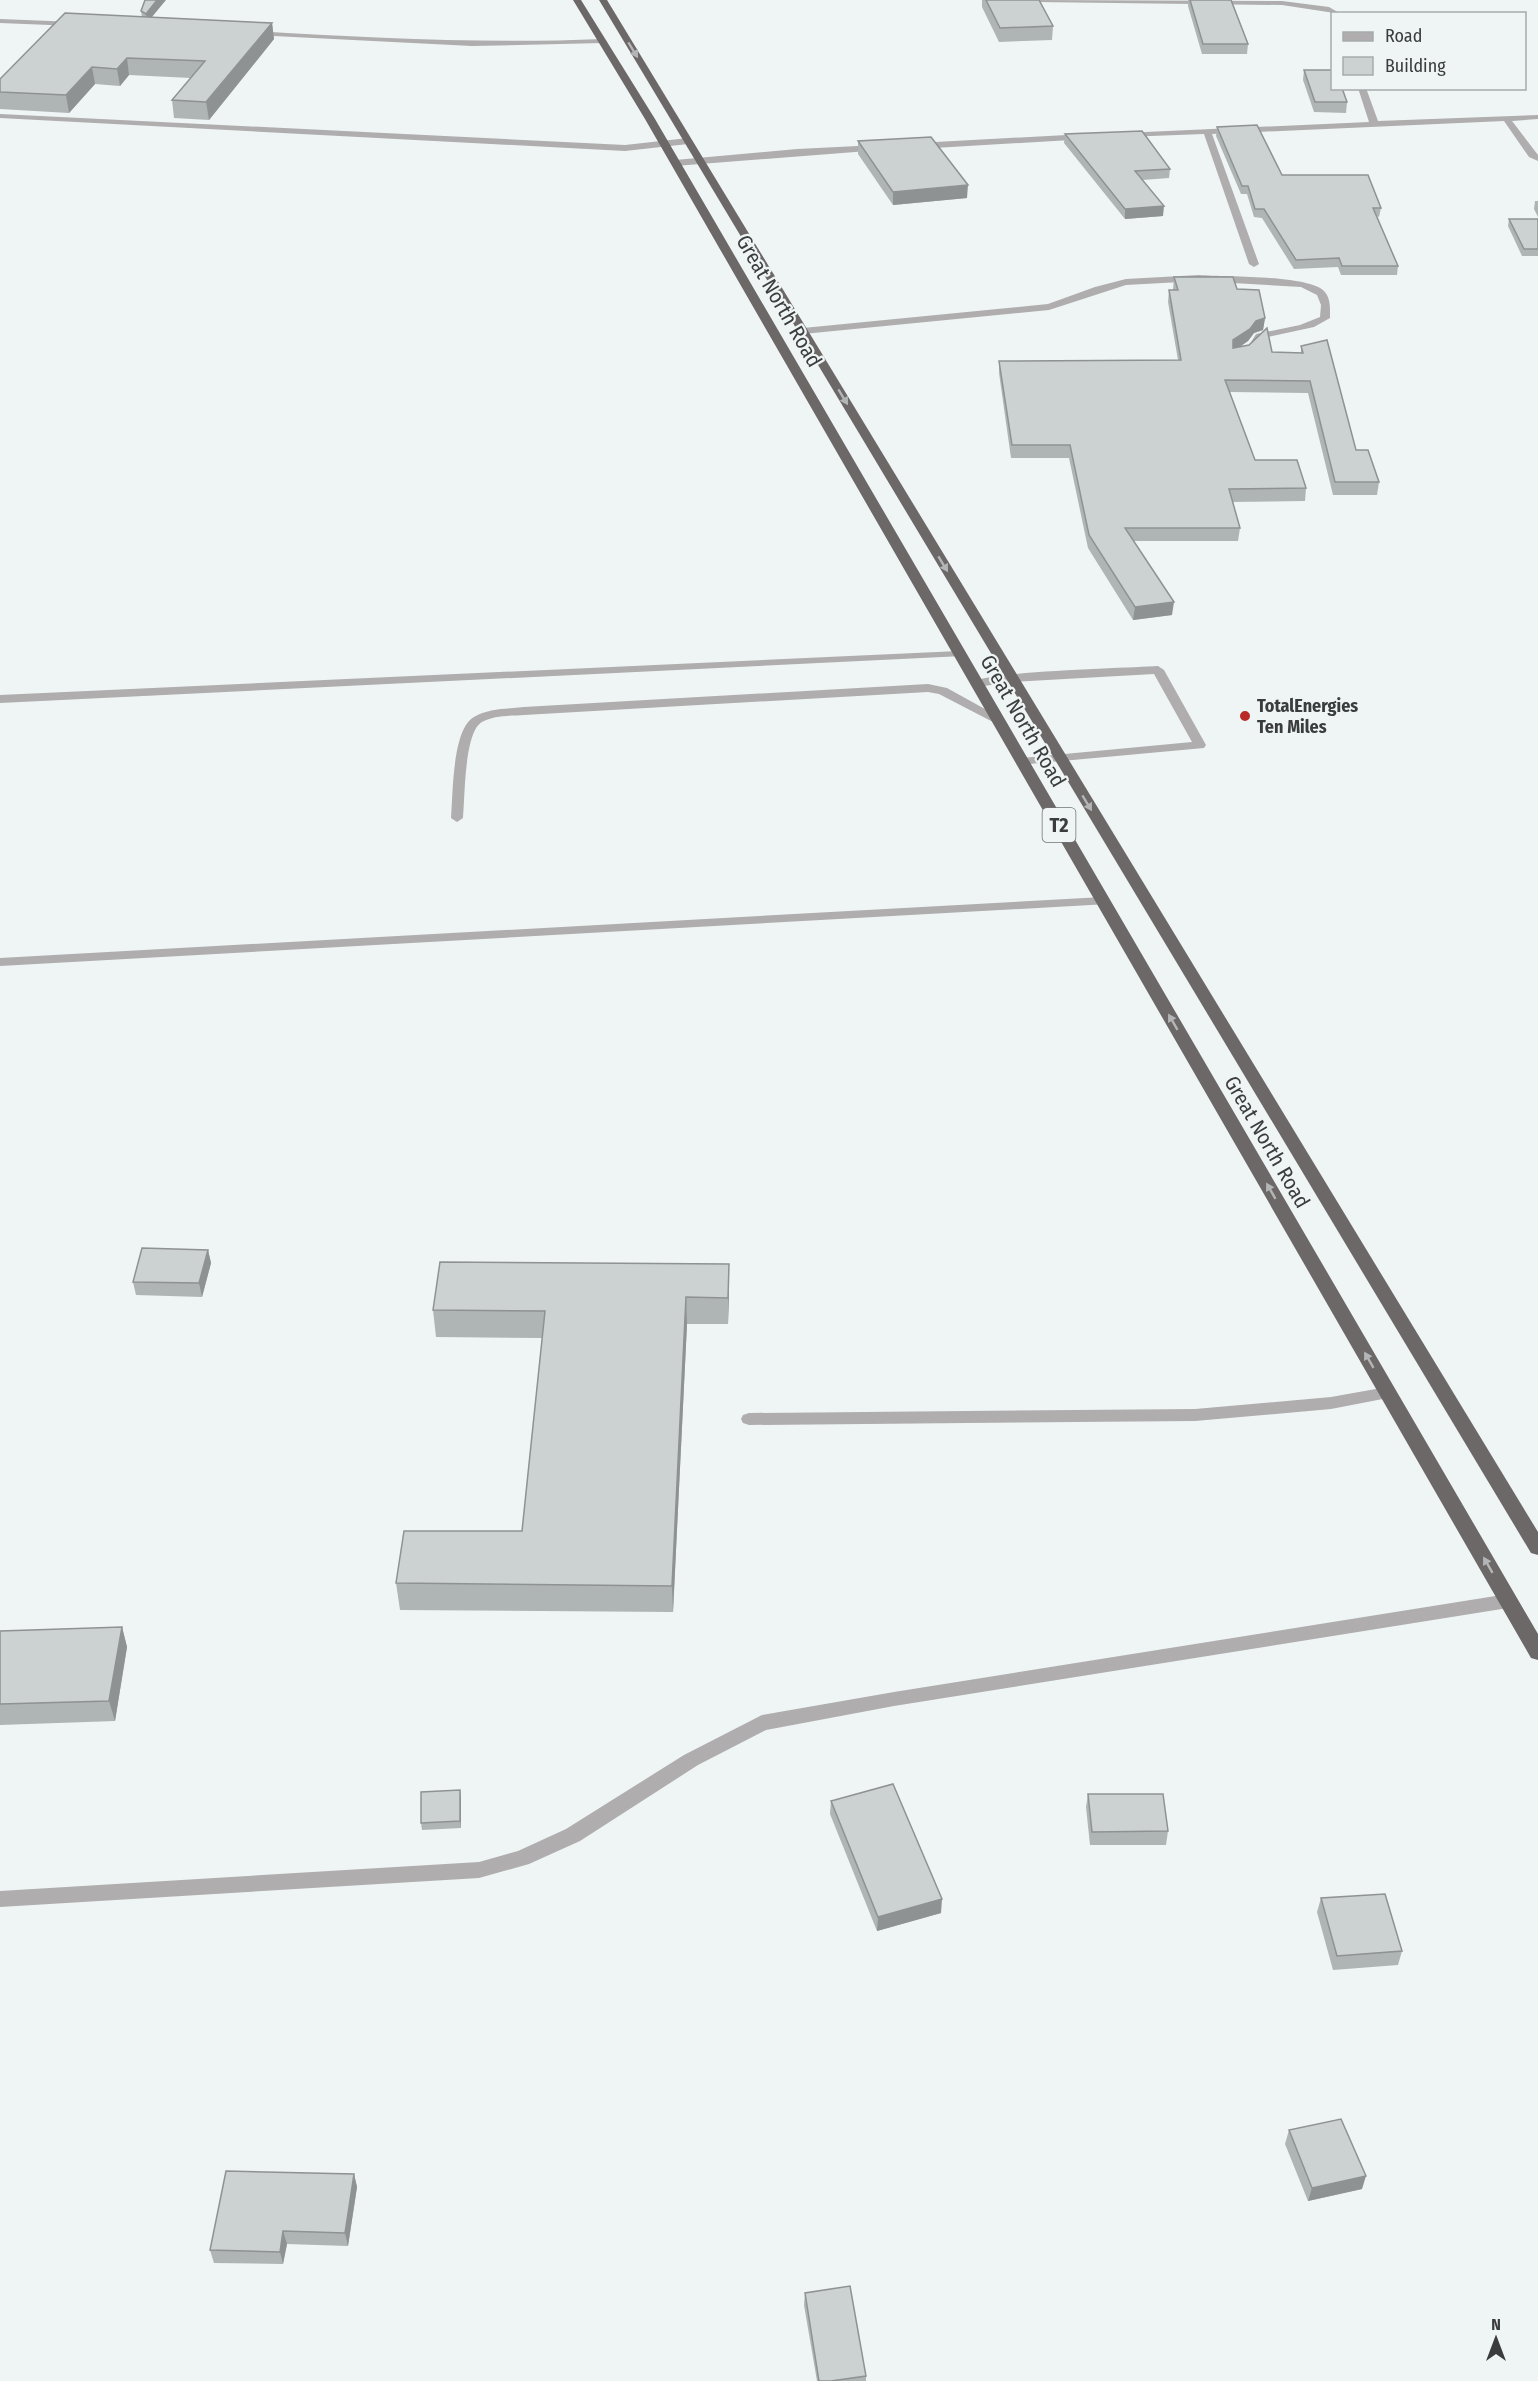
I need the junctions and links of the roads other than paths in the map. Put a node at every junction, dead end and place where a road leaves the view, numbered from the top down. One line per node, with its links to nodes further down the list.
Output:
1 (577, 0): 8 (highway, Great North Road / T2)
2 (603, 0): 17 (highway, Great North Road / T2, one-way to 17)
3 (1036, 0): 4 (street)
4 (1334, 12)
5 (0, 21): 6 (street)
6 (83, 24)
7 (241, 32): 8 (street)
8 (603, 42): 18 (highway, Great North Road / T2)
9 (1363, 90): 13 (street)
10 (0, 116): 18 (street)
11 (1538, 117): 12 (street)
12 (1507, 120): 13 (street); 21 (street)
13 (1374, 123): 14 (street)
14 (1207, 130): 16 (street); 24 (street)
15 (1099, 136): 19 (street)
16 (1111, 136)
17 (688, 141): 18 (street); 22 (highway, Great North Road / T2)
18 (664, 144): 23 (highway, Great North Road / T2)
19 (911, 147)
20 (888, 148): 22 (street)
21 (1538, 158)
22 (700, 160): 23 (street); 25 (highway, Great North Road / T2)
23 (675, 163): 27 (highway, Great North Road / T2)
24 (1254, 264)
25 (802, 331): 26 (street); 28 (highway, Great North Road / T2, one-way to 28)
26 (1245, 350)
27 (959, 654): 29 (highway, Great North Road / T2); 30 (street)
28 (1012, 678): 29 (street); 32 (highway, Great North Road / T2); 32 (street)
29 (977, 683): 31 (highway, Great North Road / T2)
30 (0, 699)
31 (998, 719): 33 (highway, Great North Road / T2); 34 (street)
32 (1061, 760): 33 (street); 39 (highway, Great North Road / T2, one-way to 39)
33 (1022, 762): 35 (highway, Great North Road / T2)
34 (457, 818)
35 (1103, 901): 36 (street); 37 (highway, Great North Road / T2, one-way to 35)
36 (0, 962)
37 (1388, 1393): 38 (street); 40 (highway, Great North Road / T2, one-way to 37)
38 (749, 1419)
39 (1538, 1548)
40 (1508, 1601): 41 (highway, Great North Road / T2); 42 (street)
41 (1538, 1652)
42 (0, 1899)

